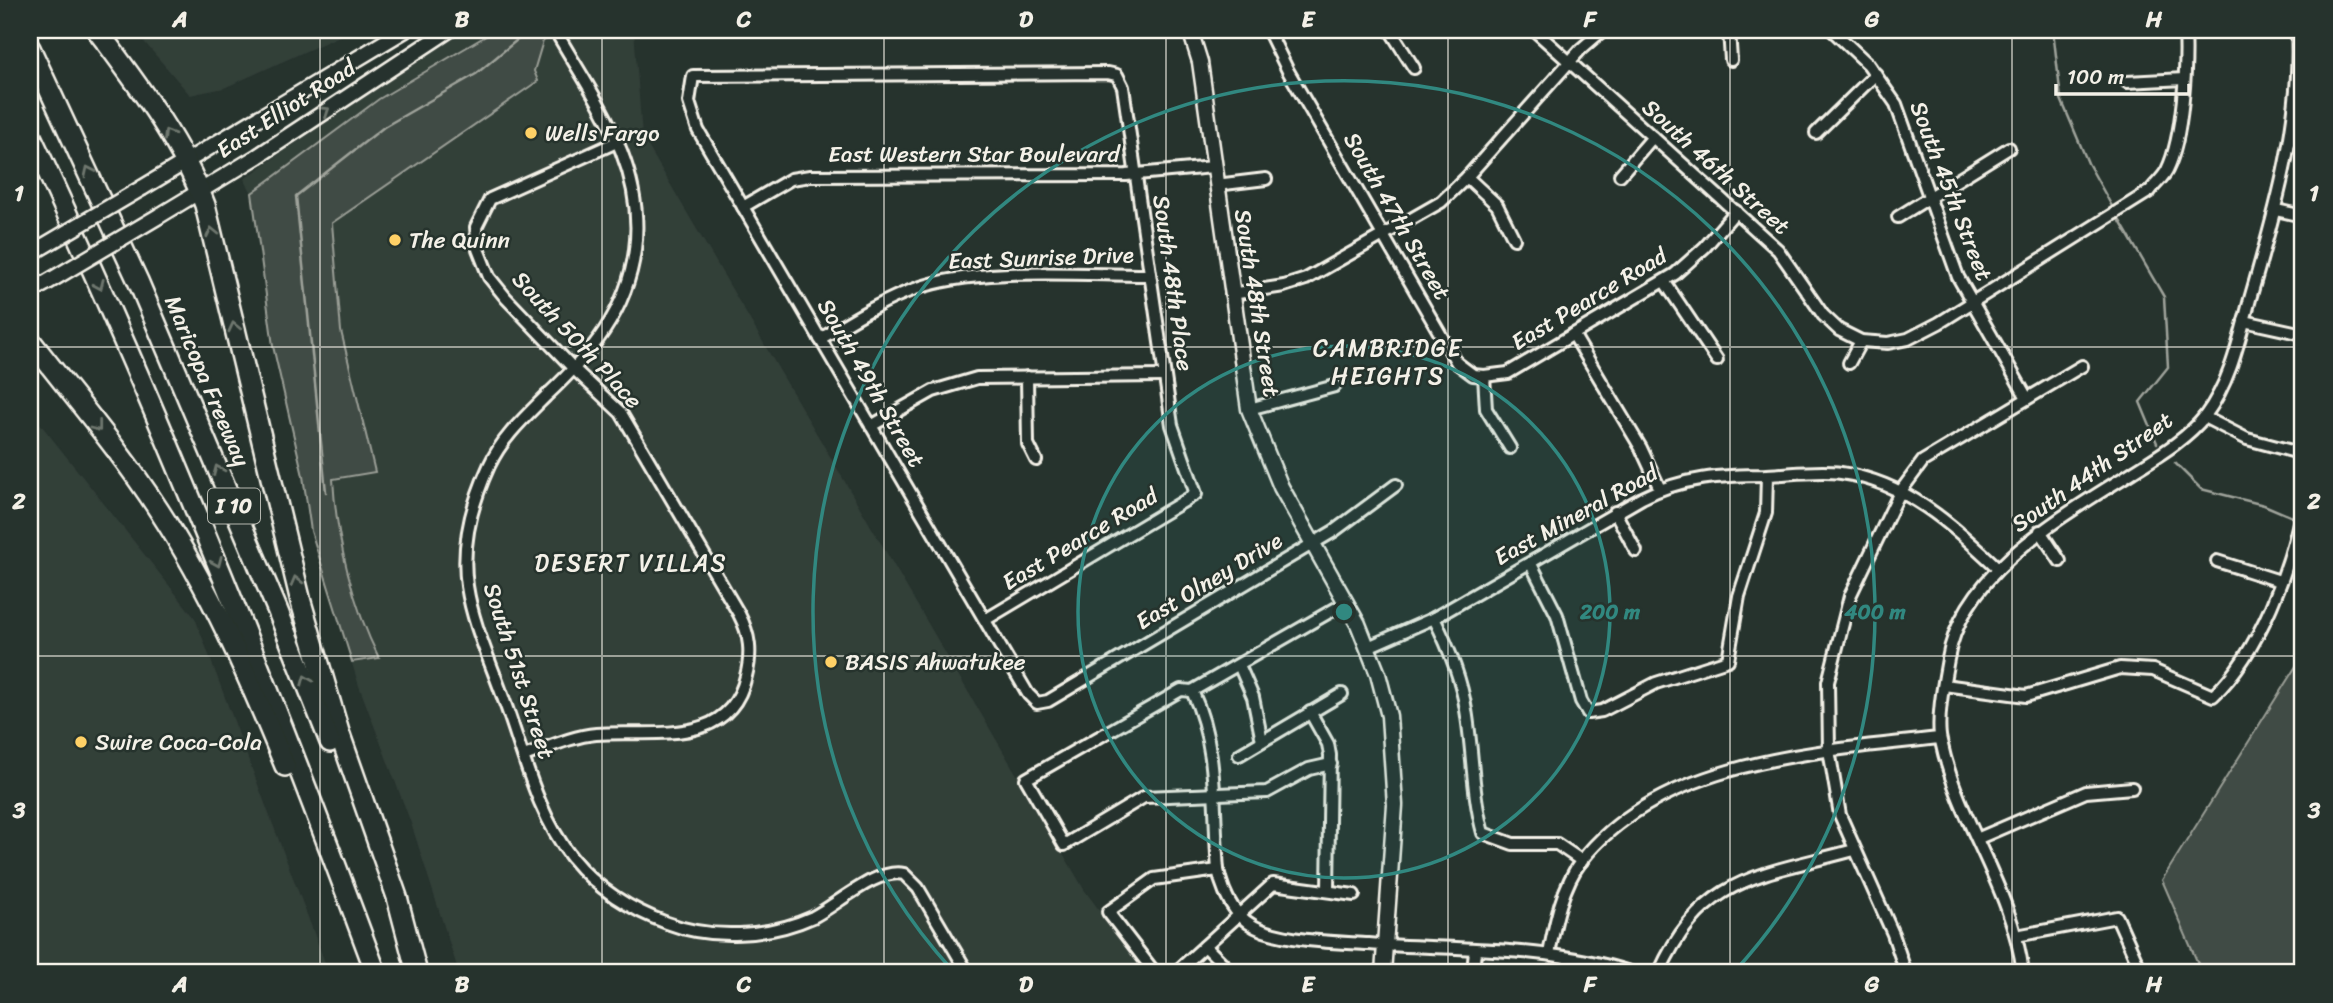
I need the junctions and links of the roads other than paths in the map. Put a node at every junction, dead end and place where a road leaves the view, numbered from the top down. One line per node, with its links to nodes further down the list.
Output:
1 (97, 30): 27 (highway, one-way to 1)
2 (405, 30): 27 (main road, East Elliot Road)
3 (449, 30): 34 (main road, East Elliot Road, one-way to 3)
4 (1190, 30): 28 (main road, South 48th Street)
5 (1268, 30): 41 (street, South 47th Street)
6 (1390, 30): 17 (street)
7 (1534, 30): 16 (street, South 46th Street)
8 (1603, 30): 16 (street)
9 (1729, 30): 15 (street)
10 (2185, 30): 20 (street)
11 (1837, 31): 18 (street)
12 (557, 33): 25 (street, South 51st Street)
13 (2299, 37): 37 (street, South 44th Street)
14 (30, 48): 118 (highway, Maricopa Freeway / I 10, one-way to 14)
15 (1731, 60)
16 (1570, 63): 24 (street, South 46th Street); 31 (street)
17 (1414, 68)
18 (1876, 74): 22 (street); 35 (street, South 45th Street)
19 (1117, 75): 29 (street, South 48th Place); 36 (street, South 49th Street)
20 (2184, 79): 21 (street); 48 (street)
21 (2127, 82)
22 (1816, 133)
23 (30, 134): 117 (highway, I 10, one-way to 117)
24 (1653, 137): 30 (street); 38 (street, South 46th Street)
25 (619, 141): 58 (street, South 51st Street); 58 (street, South 50th Place)
26 (2009, 148): 35 (street)
27 (185, 163): 34 (highway); 43 (main road, East Elliot Road, bridge)
28 (1213, 167): 29 (street, East Western Star Boulevard); 33 (main road, South 48th Street)
29 (1137, 174): 36 (street, East Western Star Boulevard); 44 (street, South 48th Place)
30 (1620, 175)
31 (1467, 177): 41 (street); 42 (street)
32 (1266, 179): 33 (street)
33 (1216, 185): 47 (main road, South 48th Street)
34 (200, 192): 46 (main road, East Elliot Road, bridge); 118 (highway, one-way to 34)
35 (1929, 198): 40 (street); 48 (street, South 45th Street)
36 (743, 207): 52 (street, South 49th Street)
37 (2276, 210): 39 (street); 49 (street, South 44th Street)
38 (1735, 211): 45 (street, East Pearce Road); 54 (street, South 46th Street)
39 (2303, 216)
40 (1898, 217)
41 (1384, 235): 47 (street); 60 (street, South 47th Street)
42 (1514, 239)
43 (30, 254)
44 (1150, 275): 52 (street, East Sunrise Drive); 59 (street, South 48th Place)
45 (1664, 281): 50 (street, East Pearce Road); 55 (street)
46 (30, 292)
47 (1231, 293): 64 (main road, South 48th Street)
48 (1972, 302): 54 (street); 63 (street, South 45th Street)
49 (2244, 321): 51 (street); 65 (street, South 44th Street)
50 (1573, 334): 60 (street, East Pearce Road); 72 (street)
51 (2303, 334)
52 (820, 339): 66 (street, South 49th Street)
53 (30, 340): 117 (highway, one-way to 117)
54 (1861, 341): 56 (street)
55 (1717, 360)
56 (1849, 363)
57 (2082, 366): 63 (street)
58 (574, 369): 99 (street, South 51st Street); 99 (street, South 50th Place)
59 (1164, 376): 61 (street); 74 (street, South 48th Place)
60 (1484, 376): 67 (street)
61 (1027, 377): 66 (street); 69 (street)
62 (1335, 386): 64 (street)
63 (2028, 398): 73 (street)
64 (1250, 409): 78 (main road, South 48th Street)
65 (2204, 416): 68 (street); 77 (street, South 44th Street)
66 (872, 426): 87 (street, South 49th Street)
67 (1510, 448)
68 (2303, 454)
69 (1036, 460)
70 (1767, 475): 72 (street, East Mineral Road); 73 (street, East Mineral Road); 82 (street)
71 (1396, 485): 78 (street, East Olney Drive)
72 (1660, 489): 76 (street, East Mineral Road)
73 (1900, 492): 83 (street, East Mineral Road); 97 (street)
74 (1196, 494): 87 (street, East Pearce Road)
75 (2303, 504): 84 (street)
76 (1615, 512): 79 (street); 82 (street, East Mineral Road)
77 (2040, 531): 80 (street); 83 (street, South 44th Street)
78 (1313, 544): 85 (main road, South 48th Street); 93 (street, East Olney Drive)
79 (1636, 551)
80 (2060, 561)
81 (2217, 561): 84 (street)
82 (1531, 564): 86 (street, East Mineral Road)
83 (1998, 568): 90 (street, South 44th Street)
84 (2280, 581): 90 (street)
85 (1347, 602): 88 (main road, South 48th Street); 89 (street)
86 (1434, 618): 88 (street, East Mineral Road); 105 (street)
87 (985, 620): 93 (street, South 49th Street)
88 (1368, 647): 111 (main road, South 48th Street)
89 (1239, 665): 91 (street); 96 (street)
90 (1944, 684): 95 (street, South 44th Street)
91 (1192, 691): 102 (street); 102 (street)
92 (1342, 694): 94 (street)
93 (1037, 703)
94 (1310, 712): 96 (street); 100 (street)
95 (1940, 738): 97 (street); 103 (street, South 44th Street)
96 (1262, 741): 98 (street)
97 (1829, 750): 104 (street); 105 (street)
98 (1239, 755)
99 (524, 756): 119 (street, South 51st Street)
100 (1331, 764): 102 (street); 107 (street)
101 (2132, 788): 103 (street)
102 (1215, 794): 106 (street)
103 (1979, 838): 110 (street, South 44th Street)
104 (1854, 850): 116 (street); 126 (street)
105 (1582, 861): 114 (street)
106 (1218, 870): 109 (street); 120 (street)
107 (1328, 890): 108 (street); 109 (street)
108 (1354, 895)
109 (1238, 914): 111 (street); 112 (street)
110 (2017, 936): 127 (street, South 44th Street); 128 (street)
111 (1385, 945): 113 (street); 123 (main road, South 48th Street)
112 (1205, 946): 121 (street); 122 (street)
113 (1475, 950): 114 (street); 124 (street)
114 (1549, 954): 115 (street)
115 (1604, 969): 125 (street)
116 (1905, 969)
117 (374, 973)
118 (416, 973)
119 (968, 973)
120 (1155, 973)
121 (1175, 973)
122 (1231, 973)
123 (1383, 973)
124 (1473, 973)
125 (1633, 973)
126 (1658, 973)
127 (2022, 973)
128 (2142, 973)

